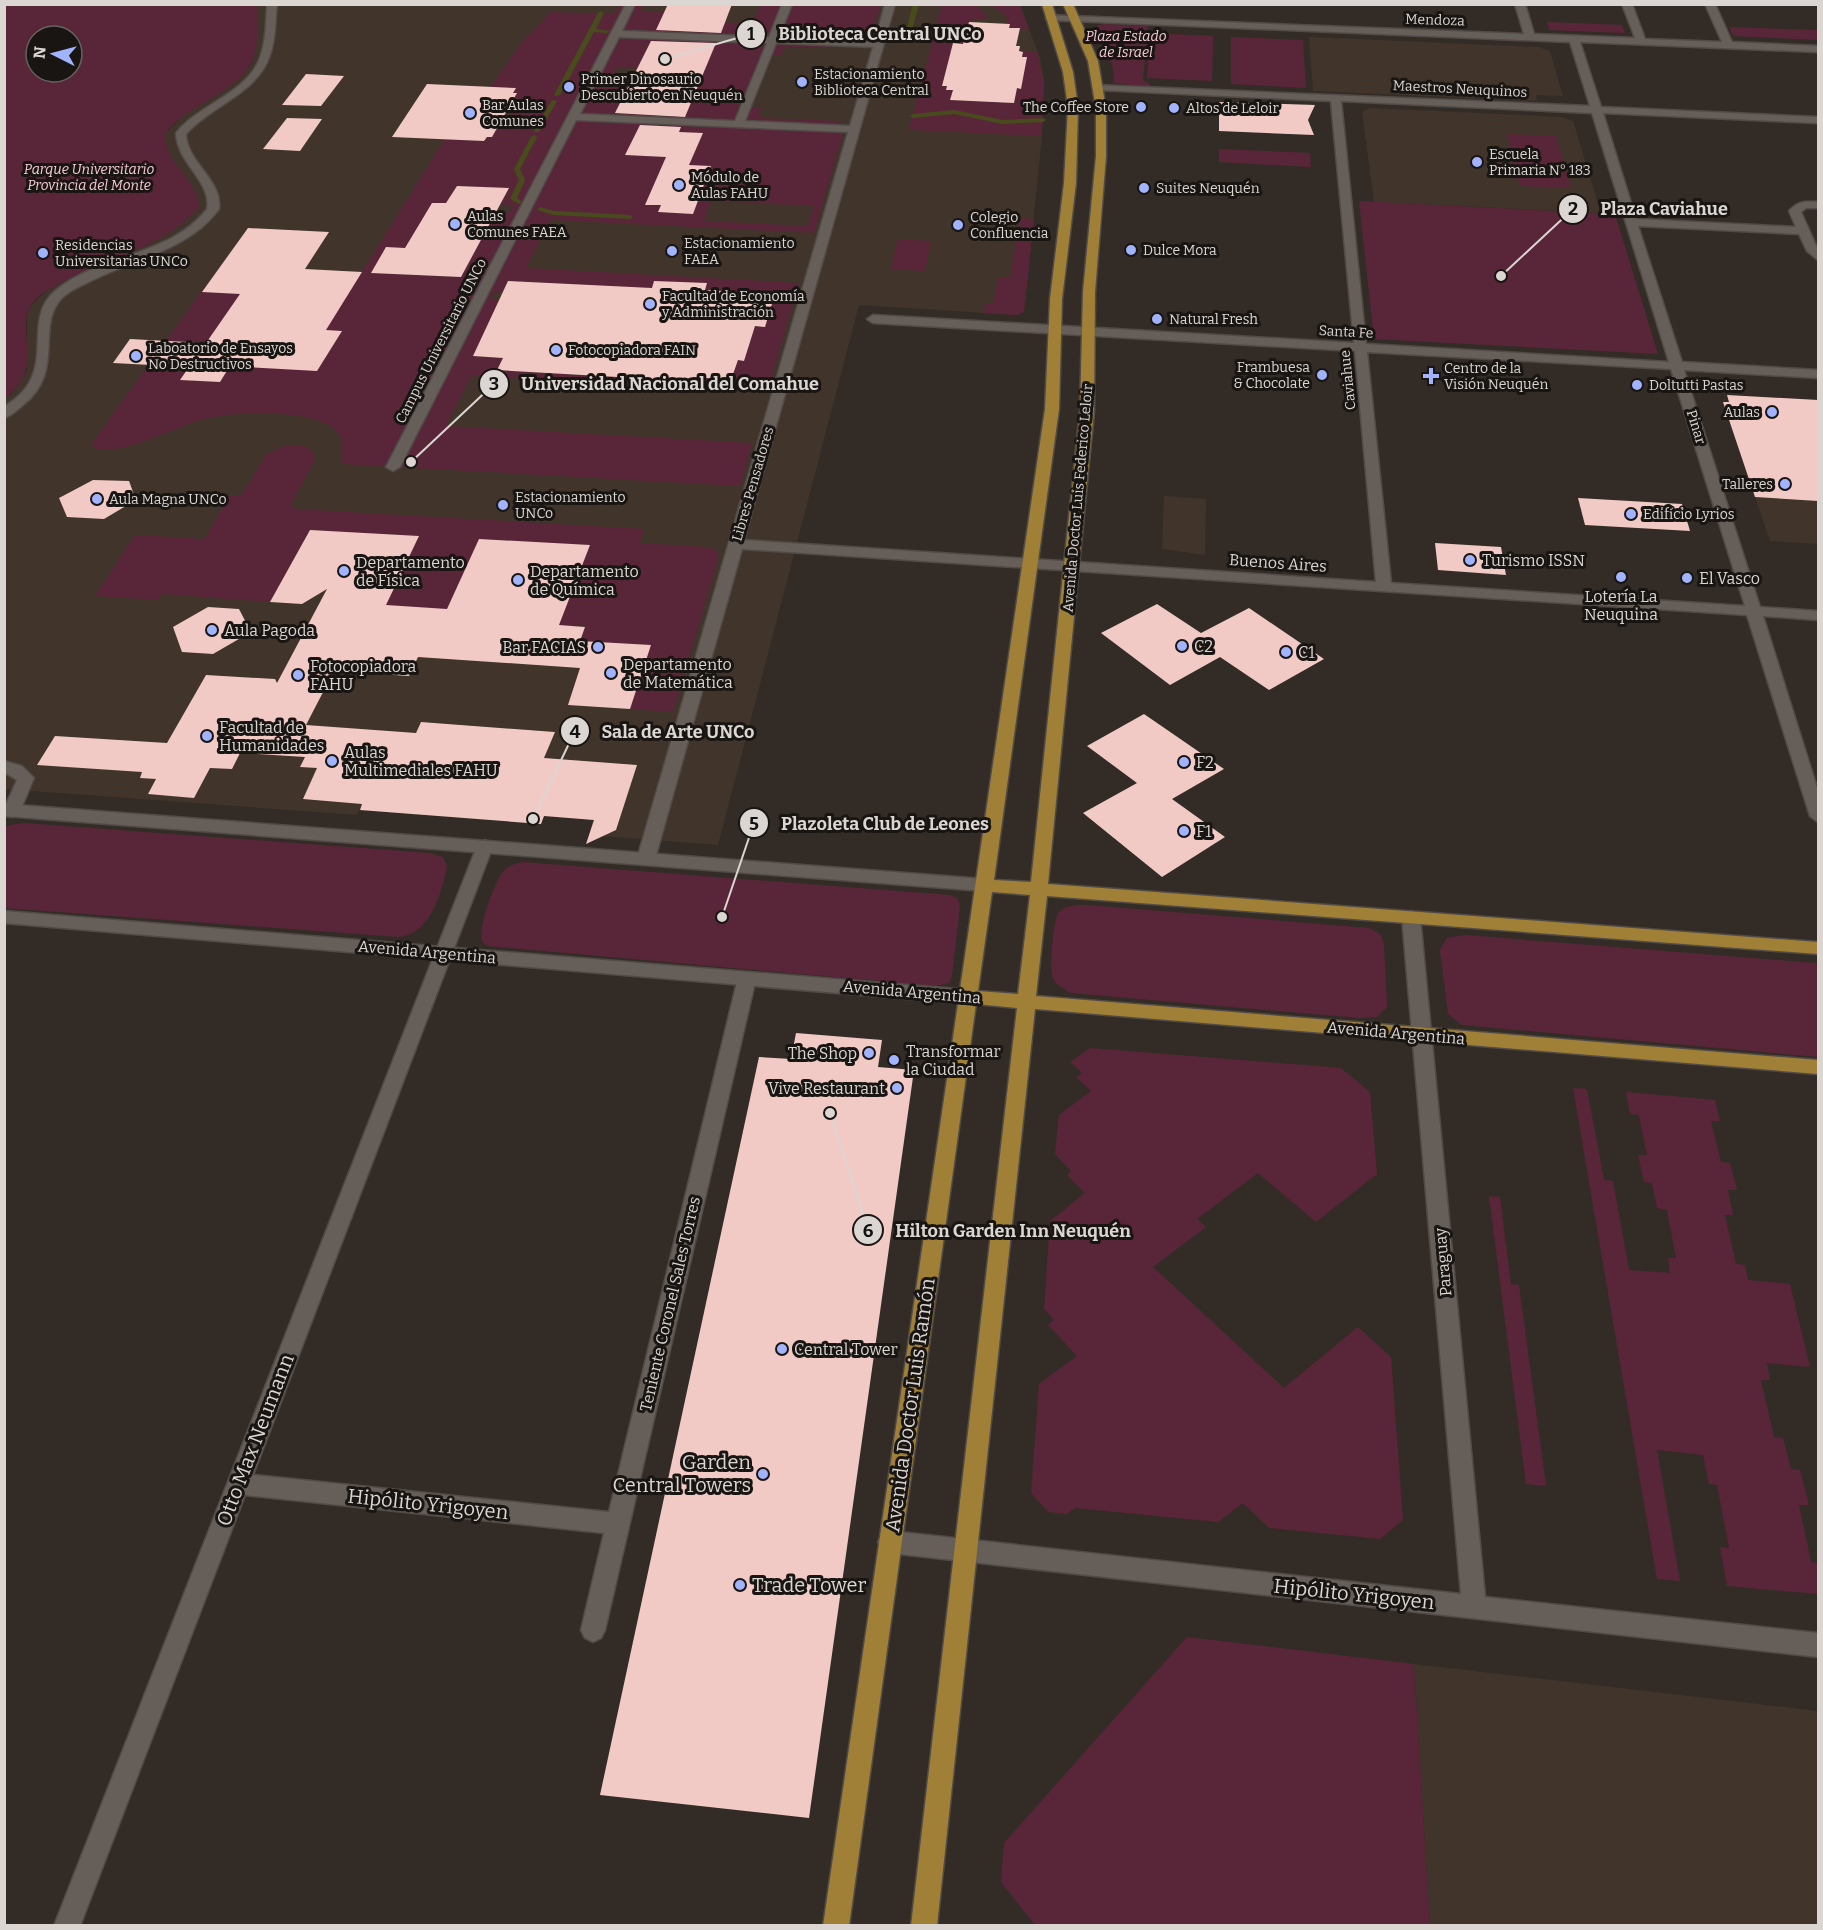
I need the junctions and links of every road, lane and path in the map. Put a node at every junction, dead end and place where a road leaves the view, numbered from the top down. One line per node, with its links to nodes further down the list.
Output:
1 (272, 4): 37 (street)
2 (631, 4): 12 (street, Campus Universitario UNCo)
3 (787, 4): 15 (street)
4 (890, 4): 17 (street, Libres Pensadores)
5 (1047, 4): 10 (main road)
6 (1068, 4): 11 (main road, Avenida Doctor Luis Federico Leloir)
7 (1520, 4): 13 (street)
8 (1627, 4): 16 (street)
9 (1710, 4): 18 (street)
10 (1049, 17): 11 (street, Mendoza); 32 (main road)
11 (1072, 18): 13 (street, Mendoza); 20 (main road, Avenida Doctor Luis Federico Leloir)
12 (616, 34): 15 (street); 23 (street, Campus Universitario UNCo)
13 (1530, 37): 14 (street, Mendoza)
14 (1574, 39): 16 (street, Mendoza); 22 (street, Pinar)
15 (772, 40): 17 (street); 25 (street)
16 (1641, 42): 18 (street, Mendoza)
17 (879, 44): 26 (street, Libres Pensadores)
18 (1729, 45): 19 (street, Mendoza)
19 (1818, 49)
20 (1099, 87): 21 (street, Maestros Neuquinos); 33 (main road, Avenida Doctor Luis Federico Leloir)
21 (1336, 98): 22 (street, Maestros Neuquinos); 34 (street, Caviahue)
22 (1597, 110): 24 (street, Maestros Neuquinos); 28 (street, Pinar)
23 (573, 117): 25 (street); 38 (street, Campus Universitario UNCo)
24 (1818, 120)
25 (739, 124): 26 (street)
26 (855, 129): 39 (street, Libres Pensadores)
27 (1818, 206): 29 (street)
28 (1632, 222): 29 (street); 35 (street, Pinar)
29 (1803, 231): 30 (street)
30 (1818, 256)
31 (873, 319): 32 (street, Santa Fe)
32 (1055, 331): 33 (street, Santa Fe); 40 (main road)
33 (1088, 333): 34 (street, Santa Fe); 41 (main road, Avenida Doctor Luis Federico Leloir)
34 (1360, 348): 35 (street, Santa Fe); 42 (street, Caviahue)
35 (1677, 366): 36 (street, Santa Fe); 43 (street, Pinar)
36 (1818, 374)
37 (4, 414)
38 (393, 467)
39 (736, 544): 40 (street, Buenos Aires); 49 (street, Libres Pensadores)
40 (1029, 565): 41 (street, Buenos Aires); 50 (main road)
41 (1072, 568): 42 (street, Buenos Aires); 51 (main road, Avenida Doctor Luis Federico Leloir)
42 (1384, 587): 43 (street, Buenos Aires)
43 (1754, 611): 44 (street, Buenos Aires); 47 (street, Pinar)
44 (1818, 615)
45 (4, 766): 46 (street)
46 (8, 810): 48 (street)
47 (1818, 816)
48 (485, 846): 49 (street); 55 (street, Otto Max Neumann)
49 (646, 859): 50 (street)
50 (984, 885): 51 (main road); 57 (main road, Avenida Doctor Luis Ramón)
51 (1039, 889): 53 (main road); 58 (main road)
52 (4, 917): 55 (street, Avenida Argentina)
53 (1411, 917): 54 (main road); 59 (street, Paraguay)
54 (1818, 948)
55 (443, 954): 56 (street, Avenida Argentina); 61 (street, Otto Max Neumann)
56 (747, 978): 57 (street, Avenida Argentina); 62 (street, Teniente Coronel Sales Torres)
57 (969, 997): 58 (main road, Avenida Argentina); 63 (main road, Avenida Doctor Luis Ramón)
58 (1025, 1002): 59 (main road, Avenida Argentina); 64 (main road)
59 (1422, 1035): 60 (main road, Avenida Argentina); 65 (street, Paraguay)
60 (1818, 1067)
61 (238, 1484): 62 (street, Hipólito Yrigoyen); 68 (street, Otto Max Neumann)
62 (618, 1524): 66 (street, Teniente Coronel Sales Torres)
63 (890, 1542): 64 (street, Hipólito Yrigoyen); 69 (main road, Avenida Doctor Luis Ramón)
64 (965, 1551): 65 (street, Hipólito Yrigoyen); 70 (main road)
65 (1474, 1607): 67 (street, Hipólito Yrigoyen)
66 (592, 1630)
67 (1818, 1645)
68 (67, 1926)
69 (836, 1926)
70 (924, 1926)

